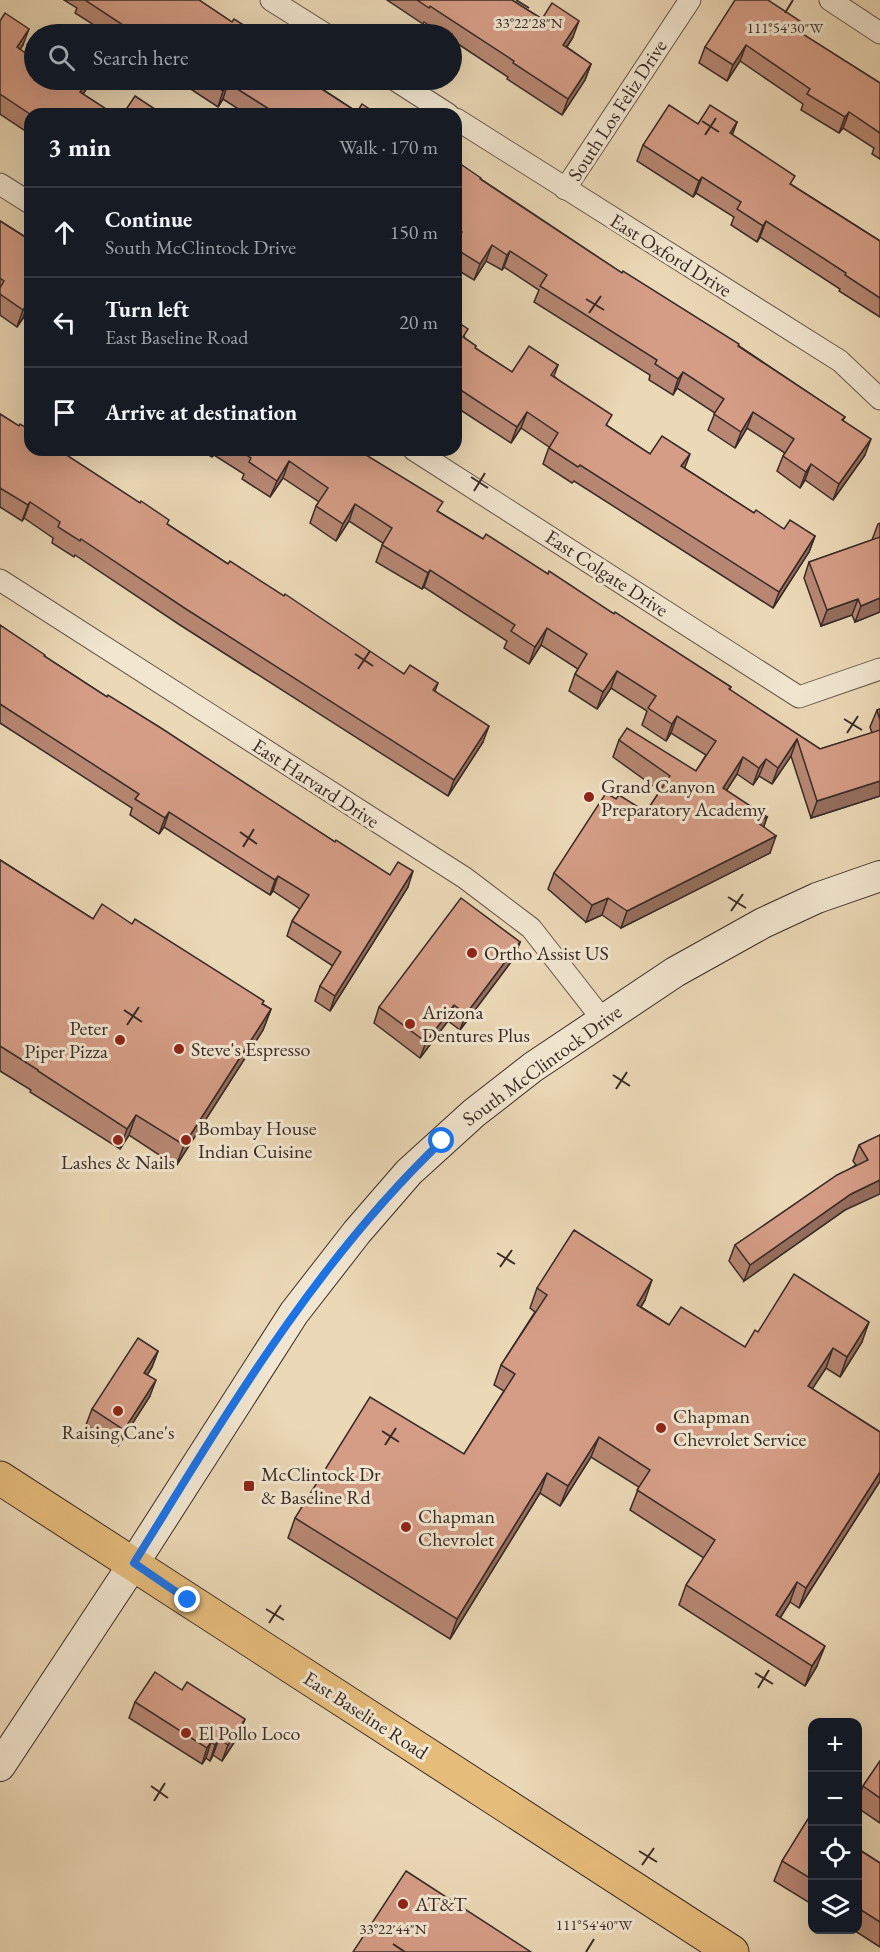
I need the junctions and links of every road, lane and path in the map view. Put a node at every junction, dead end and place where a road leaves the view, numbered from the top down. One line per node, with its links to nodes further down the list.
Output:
1 (270, 0): 4 (street)
2 (690, 0): 10 (street, South Los Feliz Drive)
3 (830, 0): 5 (street)
4 (309, 24)
5 (880, 33)
6 (411, 90): 7 (street)
7 (439, 108)
8 (462, 123): 10 (street, East Oxford Drive)
9 (0, 184): 11 (street)
10 (565, 189): 12 (street, East Oxford Drive)
11 (24, 199)
12 (880, 399)
13 (423, 456): 15 (street, East Colgate Drive)
14 (0, 580): 17 (street, East Harvard Drive)
15 (880, 669)
16 (880, 876): 17 (main road, South McClintock Drive)
17 (603, 1020): 19 (main road, South McClintock Drive)
18 (0, 1478): 19 (main road, East Baseline Road)
19 (134, 1563): 20 (main road, South McClintock Drive); 21 (main road, East Baseline Road)
20 (0, 1766)
21 (727, 1951)

